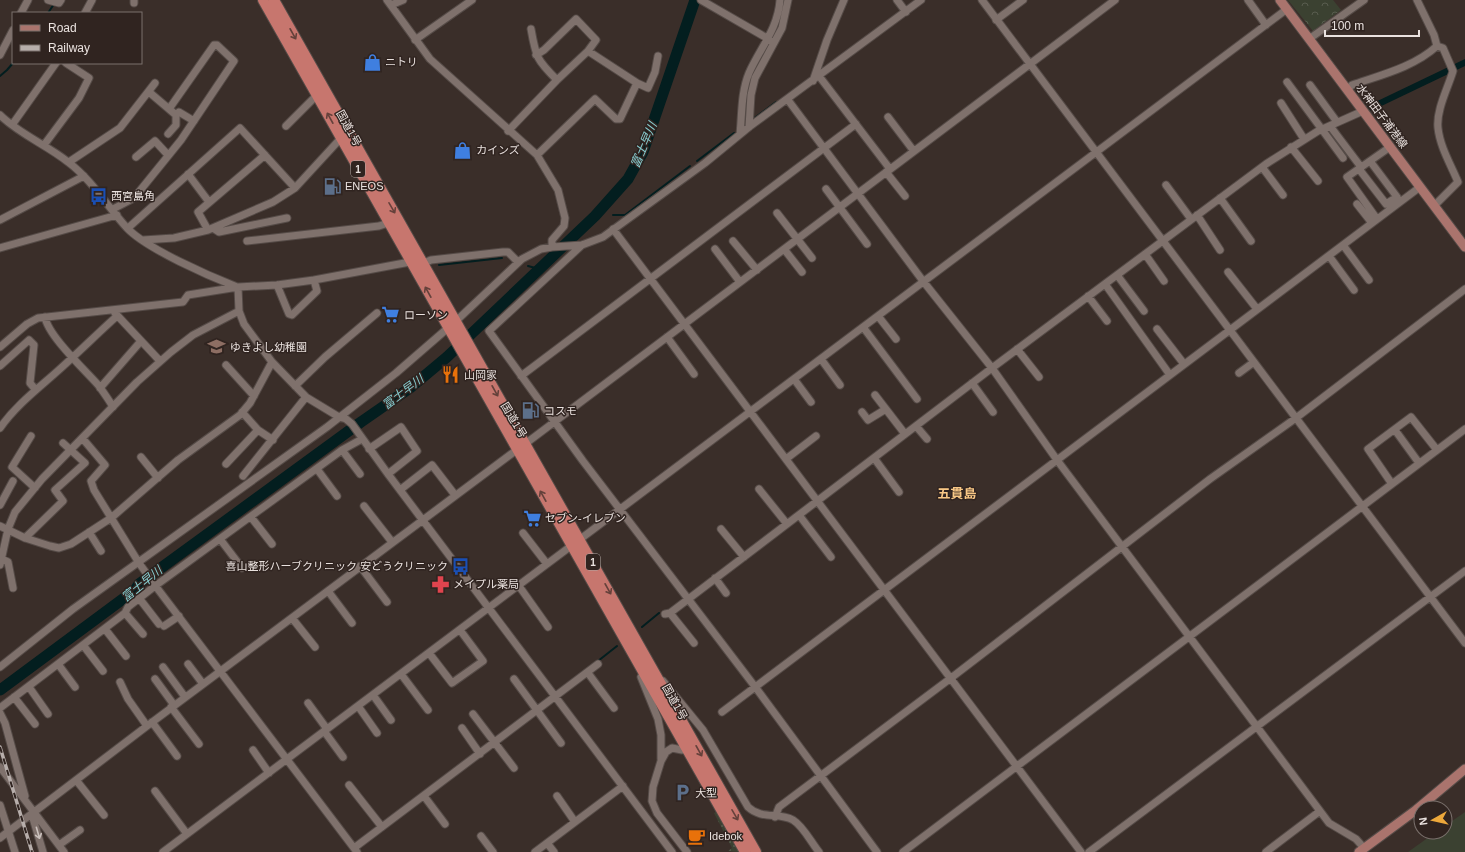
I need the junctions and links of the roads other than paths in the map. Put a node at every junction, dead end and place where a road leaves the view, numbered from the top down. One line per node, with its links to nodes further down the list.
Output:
1 (28, 0): 22 (street)
2 (92, 0): 23 (street)
3 (263, 0): 49 (highway, 国道1号 / 1)
4 (274, 0): 131 (highway, 国道1号 / 1, one-way to 131)
5 (403, 0): 20 (street)
6 (472, 0): 30 (street)
7 (780, 0): 31 (street)
8 (788, 0): 31 (street)
9 (844, 0): 42 (street)
10 (897, 0): 24 (street)
11 (920, 0): 24 (street)
12 (982, 0): 25 (street)
13 (1023, 0): 25 (street)
14 (1115, 0): 39 (street)
15 (1248, 0): 26 (street)
16 (1280, 0): 21 (main road, 水神田子浦港線)
17 (1364, 0): 29 (street)
18 (1417, 0): 32 (street)
19 (705, 1): 31 (street)
20 (389, 3): 30 (street)
21 (1287, 9): 26 (street); 29 (main road, 水神田子浦港線)
22 (22, 12)
23 (86, 12)
24 (906, 12): 40 (street)
25 (996, 20): 39 (street)
26 (1266, 25): 75 (street)
27 (531, 30): 35 (street)
28 (12, 32): 34 (street)
29 (1309, 39): 47 (main road, 水神田子浦港線)
30 (415, 40): 65 (street)
31 (772, 40): 63 (street); 67 (street)
32 (1437, 46): 47 (street); 99 (street)
33 (588, 51): 35 (street); 41 (street); 45 (street)
34 (0, 55)
35 (536, 55): 41 (street)
36 (658, 56): 45 (street)
37 (55, 64): 60 (street)
38 (68, 64): 70 (street)
39 (1030, 65): 74 (street); 75 (street)
40 (819, 76): 42 (street); 59 (street)
41 (557, 80): 65 (street)
42 (813, 81): 50 (street)
43 (1287, 82): 64 (street)
44 (155, 83): 48 (street)
45 (637, 83): 78 (street)
46 (1310, 85): 58 (street)
47 (1347, 90): 53 (main road, 水神田子浦港線)
48 (149, 92): 52 (street); 82 (street)
49 (317, 95): 61 (street); 68 (highway, 国道1号 / 1, one-way to 49)
50 (788, 100): 63 (street); 73 (street)
51 (1281, 103): 69 (street)
52 (169, 109): 55 (street); 57 (street)
53 (1363, 111): 58 (street); 72 (main road, 水神田子浦港線)
54 (0, 115): 60 (street)
55 (176, 115): 57 (street); 66 (street)
56 (888, 116): 74 (street)
57 (194, 121): 76 (street)
58 (1337, 122): 62 (street)
59 (856, 124): 73 (street); 85 (street)
60 (12, 125): 70 (street)
61 (286, 126)
62 (1330, 126): 64 (street); 84 (street)
63 (749, 127): 67 (street)
64 (1322, 129): 69 (street); 80 (street)
65 (508, 131): 78 (street)
66 (168, 134)
67 (740, 134): 110 (street)
68 (341, 138): 91 (street); 107 (highway, 国道1号 / 1)
69 (1304, 140): 71 (street)
70 (44, 145): 82 (street)
71 (1291, 147): 83 (street); 88 (street)
72 (1390, 147): 81 (street); 90 (main road, 水神田子浦港線)
73 (823, 148): 93 (street); 136 (street)
74 (913, 150): 85 (street)
75 (1097, 151): 113 (street); 139 (street)
76 (168, 155): 79 (street); 101 (street)
77 (265, 155): 86 (street); 91 (street); 97 (street)
78 (537, 155): 120 (street)
79 (136, 157)
80 (1343, 158)
81 (1370, 161): 84 (street); 84 (street)
82 (69, 162): 87 (street)
83 (1262, 167): 94 (street); 96 (street)
84 (1360, 168): 106 (street)
85 (888, 170): 93 (street); 95 (street)
86 (188, 174): 97 (street); 108 (street)
87 (84, 176): 101 (street); 105 (street)
88 (1318, 181)
89 (1166, 185): 103 (street)
90 (1420, 187): 99 (main road, 水神田子浦港線); 106 (street)
91 (295, 188): 109 (street)
92 (826, 189): 100 (street)
93 (858, 194): 100 (street); 139 (street)
94 (1283, 195)
95 (905, 196)
96 (1220, 198): 103 (street); 115 (street)
97 (209, 202): 109 (street)
98 (1357, 204): 106 (street)
99 (1434, 206): 121 (main road, 水神田子浦港線)
100 (840, 208): 111 (street); 117 (street)
101 (115, 212): 108 (street); 122 (street)
102 (778, 213): 111 (street)
103 (1194, 217): 113 (street); 125 (street)
104 (287, 218): 109 (street)
105 (0, 220)
106 (1375, 221): 119 (street)
107 (388, 223): 116 (street); 129 (highway, 国道1号 / 1)
108 (128, 228): 112 (street)
109 (210, 229): 112 (street)
110 (613, 229): 118 (street); 136 (street)
111 (798, 239): 124 (street); 128 (street)
112 (142, 240): 144 (street)
113 (1163, 240): 126 (street); 162 (street)
114 (733, 241): 132 (street)
115 (1251, 241)
116 (247, 242)
117 (867, 244)
118 (579, 245): 120 (street); 181 (street)
119 (1343, 245): 127 (street); 138 (street)
120 (550, 246): 130 (street)
121 (1465, 247)
122 (0, 248)
123 (715, 249): 141 (street)
124 (784, 250): 132 (street); 133 (street)
125 (1220, 250)
126 (1145, 254): 135 (street); 140 (street)
127 (1328, 256): 146 (street); 149 (street)
128 (812, 258)
129 (410, 262): 137 (street); 160 (highway, 国道1号 / 1, one-way to 129)
130 (518, 262): 131 (street); 156 (street)
131 (424, 263): 156 (highway, 国道1号 / 1)
132 (757, 270): 141 (street)
133 (802, 272)
134 (1228, 272): 149 (street)
135 (1117, 275): 142 (street); 151 (street)
136 (650, 279): 158 (street); 181 (street)
137 (314, 280): 143 (street); 143 (street)
138 (1369, 280)
139 (923, 281): 154 (street); 177 (street)
140 (1164, 281)
141 (740, 282): 158 (street)
142 (1105, 284): 147 (street); 180 (street)
143 (277, 285): 144 (street)
144 (238, 287): 148 (street); 150 (street)
145 (1465, 289): 201 (street)
146 (1354, 290)
147 (1088, 296): 157 (street); 168 (street)
148 (113, 309): 153 (street); 155 (street)
149 (1257, 309): 162 (street)
150 (240, 311): 171 (street); 172 (street)
151 (1144, 311)
152 (377, 313): 186 (street)
153 (117, 316): 166 (street); 169 (street)
154 (878, 316): 159 (street); 165 (street)
155 (45, 317): 167 (street); 169 (street)
156 (456, 321): 160 (street); 163 (highway, 国道1号 / 1)
157 (1107, 321)
158 (684, 324): 164 (street); 197 (street)
159 (862, 327): 170 (street); 192 (street)
160 (448, 328): 163 (highway, 国道1号 / 1); 200 (street)
161 (1157, 328): 174 (street)
162 (1229, 329): 173 (street); 174 (street)
163 (458, 335): 216 (highway, 国道1号 / 1); 216 (highway, 国道1号 / 1, one-way to 216)
164 (667, 337): 179 (street); 202 (street)
165 (896, 339)
166 (141, 341): 171 (street); 187 (street)
167 (0, 347)
168 (1017, 349): 177 (street); 182 (street)
169 (72, 357): 187 (street); 188 (street)
170 (821, 359): 183 (street); 185 (street)
171 (160, 361): 194 (street)
172 (272, 362): 186 (street); 190 (street)
173 (1254, 362): 178 (street); 201 (street)
174 (1184, 364): 180 (street)
175 (226, 365): 190 (street)
176 (0, 366): 188 (street)
177 (992, 368): 184 (street); 224 (street)
178 (1239, 373)
179 (694, 374)
180 (1170, 375): 224 (street)
181 (521, 376): 202 (street)
182 (1039, 378)
183 (794, 379): 193 (street); 197 (street)
184 (972, 383): 199 (street); 203 (street)
185 (840, 385)
186 (295, 386): 191 (street)
187 (100, 388): 194 (street)
188 (35, 389): 204 (street)
189 (876, 395): 195 (street)
190 (254, 396): 196 (street)
191 (306, 397): 200 (street); 214 (street)
192 (917, 399)
193 (811, 402)
194 (113, 407): 212 (street)
195 (886, 409): 198 (street); 208 (street)
196 (242, 412): 206 (street); 233 (street)
197 (750, 412): 223 (street); 246 (street)
198 (862, 412)
199 (994, 412)
200 (339, 417): 211 (street); 231 (street)
201 (1296, 418): 245 (street); 263 (street)
202 (554, 422): 216 (street); 246 (street)
203 (916, 426): 208 (street); 213 (street)
204 (0, 428)
205 (1465, 429): 220 (street)
206 (258, 430): 214 (street); 226 (street)
207 (1395, 430): 220 (street); 225 (street); 235 (street)
208 (905, 434): 222 (street)
209 (31, 436): 236 (street)
210 (816, 436): 223 (street)
211 (361, 437): 217 (street); 219 (street)
212 (83, 439): 218 (street); 249 (street)
213 (927, 439)
214 (273, 440): 227 (street)
215 (63, 443): 218 (street)
216 (521, 446): 240 (street); 259 (highway, 国道1号 / 1); 262 (highway, 国道1号 / 1, one-way to 216)
217 (369, 449): 230 (street); 230 (street)
218 (72, 450): 236 (street); 257 (street)
219 (342, 450): 228 (street); 229 (street)
220 (1437, 450): 225 (street)
221 (141, 457): 233 (street)
222 (874, 458): 239 (street); 242 (street)
223 (786, 459): 242 (street)
224 (1057, 460): 263 (street); 278 (street)
225 (1419, 463): 235 (street)
226 (226, 464)
227 (253, 464): 231 (street); 232 (street)
228 (317, 469): 241 (street); 248 (street)
229 (360, 474)
230 (388, 474): 238 (street)
231 (261, 475): 269 (street)
232 (243, 476)
233 (158, 478): 249 (street)
234 (13, 481): 243 (street)
235 (1392, 484): 245 (street)
236 (34, 488): 253 (street)
237 (759, 489): 251 (street)
238 (400, 490): 240 (street); 250 (street)
239 (899, 492)
240 (455, 494): 250 (street)
241 (337, 496)
242 (818, 501): 247 (street); 278 (street)
243 (0, 505)
244 (364, 506): 260 (street)
245 (1362, 506): 281 (street); 294 (street)
246 (620, 510): 259 (street); 282 (street)
247 (799, 515): 251 (street); 266 (street)
248 (251, 516): 258 (street); 261 (street)
249 (111, 518): 255 (street); 269 (street)
250 (422, 519): 260 (street); 285 (street)
251 (787, 524): 265 (street)
252 (0, 526): 253 (street)
253 (8, 529): 257 (street); 267 (street)
254 (721, 529): 265 (street)
255 (89, 532): 257 (street); 264 (street)
256 (523, 533): 268 (street)
257 (25, 538)
258 (220, 539): 271 (street); 274 (street)
259 (580, 539): 262 (street); 301 (highway, 国道1号 / 1, one-way to 301)
260 (392, 542): 270 (street)
261 (272, 544)
262 (570, 546): 268 (street); 284 (highway, 国道1号 / 1)
263 (1122, 547): 294 (street); 312 (street)
264 (101, 551)
265 (744, 557): 273 (street)
266 (831, 557)
267 (0, 560): 276 (street)
268 (547, 564): 275 (street)
269 (141, 566): 274 (street); 306 (street)
270 (360, 566): 277 (street); 283 (street)
271 (242, 568)
272 (1465, 571): 281 (street)
273 (715, 578): 279 (street); 282 (street)
274 (155, 585): 280 (street); 287 (street)
275 (519, 586): 285 (street); 290 (street)
276 (13, 588)
277 (328, 591): 288 (street); 289 (street)
278 (885, 591): 312 (street); 319 (street)
279 (726, 593)
280 (139, 598): 286 (street); 287 (street)
281 (1430, 598): 295 (street); 338 (street)
282 (687, 600): 296 (street); 319 (street)
283 (386, 602)
284 (603, 604): 311 (street); 372 (highway, 国道1号 / 1)
285 (488, 608): 292 (street); 323 (street)
286 (125, 613): 291 (street); 293 (street)
287 (179, 616): 308 (street)
288 (292, 618): 298 (street); 308 (street)
289 (352, 623)
290 (548, 627)
291 (105, 629): 297 (street); 300 (street)
292 (460, 630): 299 (street); 299 (street)
293 (143, 634)
294 (1189, 637): 338 (street); 355 (street)
295 (1465, 643)
296 (694, 644)
297 (83, 645): 302 (street); 307 (street)
298 (315, 647)
299 (429, 653): 309 (street)
300 (126, 656)
301 (649, 662): 342 (highway, 国道1号 / 1); 343 (street)
302 (58, 664): 317 (street); 318 (street)
303 (188, 664): 316 (street)
304 (598, 664): 310 (street)
305 (163, 667): 322 (street)
306 (0, 668)
307 (103, 671)
308 (220, 672): 316 (street); 352 (street)
309 (400, 674): 320 (street); 329 (street)
310 (588, 674): 323 (street); 328 (street)
311 (641, 675): 348 (street); 353 (street)
312 (951, 678): 355 (street); 359 (street)
313 (155, 679): 325 (street)
314 (514, 679): 330 (street)
315 (120, 682): 337 (street)
316 (203, 684): 322 (street)
317 (28, 687): 321 (street); 333 (street)
318 (75, 687)
319 (756, 688): 331 (street); 359 (street)
320 (372, 695): 326 (street); 335 (street)
321 (14, 697): 327 (street); 336 (street)
322 (185, 697): 325 (street)
323 (556, 697): 330 (street); 362 (street)
324 (308, 703): 340 (street)
325 (173, 706): 337 (street); 346 (street)
326 (358, 706): 340 (street); 341 (street)
327 (0, 708)
328 (614, 708)
329 (428, 710)
330 (537, 711): 344 (street); 345 (street)
331 (722, 712)
332 (0, 713): 366 (street)
333 (48, 714)
334 (473, 714): 344 (street)
335 (391, 720)
336 (35, 724)
337 (149, 724): 350 (street); 360 (street)
338 (1256, 726): 368 (street); 400 (street)
339 (462, 728): 349 (street)
340 (326, 730): 351 (street); 352 (street)
341 (377, 732)
342 (689, 733): 343 (street); 395 (highway, 国道1号 / 1, one-way to 395)
343 (707, 738): 371 (street)
344 (495, 743): 349 (street); 356 (street)
345 (561, 743)
346 (199, 744)
347 (253, 750): 358 (street)
348 (682, 750): 353 (street); 372 (street)
349 (480, 754): 364 (street)
350 (177, 756)
351 (343, 757)
352 (286, 760): 358 (street); 383 (street)
353 (661, 761): 393 (street)
354 (0, 767): 366 (street)
355 (1018, 767): 398 (street); 399 (street)
356 (514, 768)
357 (1465, 769): 384 (main road)
358 (269, 773): 378 (street)
359 (820, 777): 371 (street); 397 (street)
360 (76, 780): 369 (street); 370 (street)
361 (349, 785): 375 (street)
362 (623, 786): 373 (street); 392 (street)
363 (155, 791): 378 (street)
364 (424, 796): 374 (street); 375 (street)
365 (557, 796): 373 (street)
366 (26, 800): 369 (street)
367 (0, 805): 377 (street)
368 (1320, 811): 384 (street); 401 (street)
369 (34, 814): 377 (street); 382 (street); 386 (street, one-way to 386)
370 (104, 815)
371 (775, 817): 396 (street)
372 (727, 819): 394 (highway, 国道1号 / 1)
373 (575, 822): 381 (street)
374 (445, 824)
375 (382, 827): 383 (street)
376 (80, 830): 382 (street)
377 (8, 832): 380 (street); 385 (street)
378 (187, 834): 388 (street)
379 (481, 836): 389 (street)
380 (0, 838)
381 (547, 843): 390 (street); 391 (street)
382 (59, 845): 387 (street)
383 (356, 850)
384 (1361, 850)
385 (15, 852)
386 (43, 852)
387 (64, 852)
388 (164, 852)
389 (493, 852)
390 (534, 852)
391 (554, 852)
392 (672, 852)
393 (687, 852)
394 (746, 852)
395 (756, 852)
396 (819, 852)
397 (877, 852)
398 (903, 852)
399 (1081, 852)
400 (1089, 852)
401 (1266, 852)

